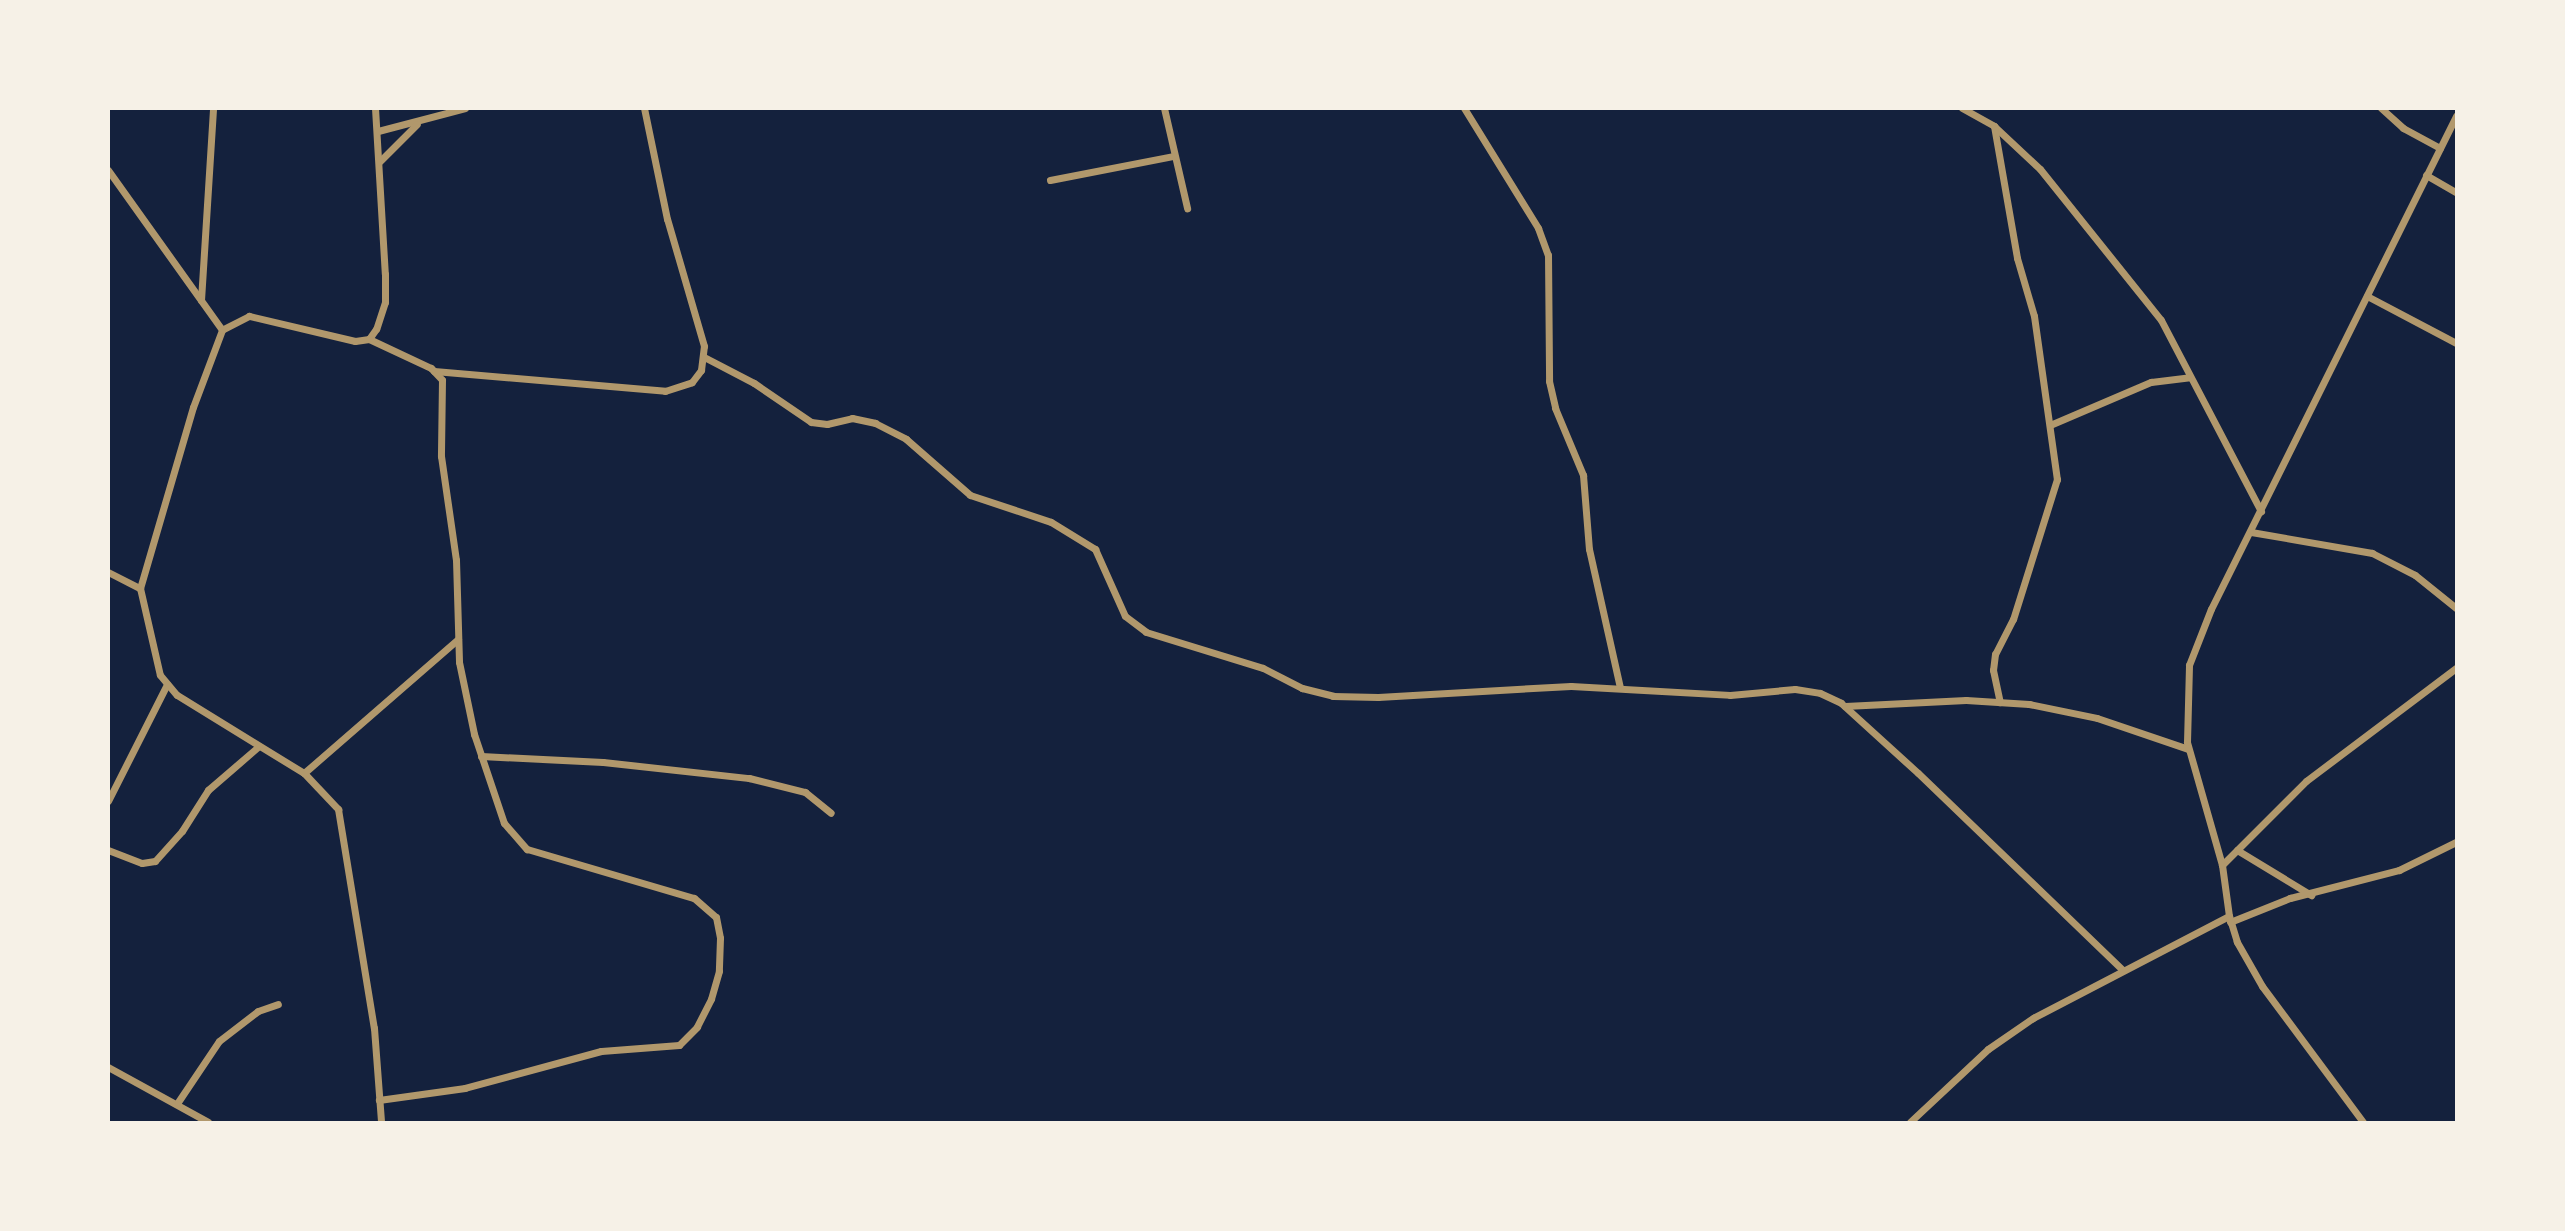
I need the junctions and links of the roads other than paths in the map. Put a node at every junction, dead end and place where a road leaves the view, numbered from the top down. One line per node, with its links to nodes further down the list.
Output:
1 (213, 108): 22 (street)
2 (375, 108): 12 (street)
3 (466, 108): 10 (street)
4 (644, 108): 26 (street)
5 (1164, 108): 14 (street)
6 (1464, 108): 38 (street)
7 (1962, 108): 11 (street)
8 (2381, 108): 13 (street)
9 (2456, 116): 13 (street)
10 (417, 124): 12 (street); 15 (street)
11 (1994, 126): 28 (street); 29 (street)
12 (378, 131): 15 (street)
13 (2440, 148): 17 (street)
14 (1173, 156): 18 (street); 20 (street)
15 (380, 161): 24 (street)
16 (108, 170): 22 (street)
17 (2426, 175): 19 (street); 21 (street)
18 (1050, 180)
19 (2456, 192)
20 (1187, 208)
21 (2367, 296): 25 (street); 30 (street)
22 (201, 301): 23 (street)
23 (222, 330): 24 (street); 33 (street)
24 (369, 339): 27 (street)
25 (2456, 343)
26 (704, 357): 27 (street); 38 (street)
27 (434, 371): 35 (street)
28 (2190, 377): 29 (street); 30 (street)
29 (2050, 425): 39 (street)
30 (2261, 511): 31 (street)
31 (2252, 532): 34 (street); 42 (street)
32 (108, 572): 33 (street)
33 (140, 588): 37 (street)
34 (2456, 608)
35 (457, 639): 43 (street); 44 (street)
36 (2456, 667): 49 (street)
37 (167, 684): 41 (street); 45 (street)
38 (1620, 688): 40 (street)
39 (2000, 702): 40 (street); 42 (street)
40 (1845, 706): 53 (street)
41 (259, 746): 44 (street); 48 (street)
42 (2188, 750): 50 (street)
43 (481, 756): 46 (street); 56 (street)
44 (304, 773): 56 (street)
45 (108, 801)
46 (831, 813)
47 (2456, 842): 51 (street)
48 (108, 850)
49 (2237, 850): 50 (street); 51 (street)
50 (2222, 866): 52 (street)
51 (2311, 895): 52 (street)
52 (2230, 919): 53 (street); 61 (street)
53 (2123, 970): 60 (street)
54 (278, 1004): 57 (street)
55 (108, 1067): 57 (street)
56 (379, 1100): 59 (street)
57 (178, 1102): 58 (street)
58 (208, 1122)
59 (381, 1122)
60 (1910, 1122)
61 (2363, 1122)

